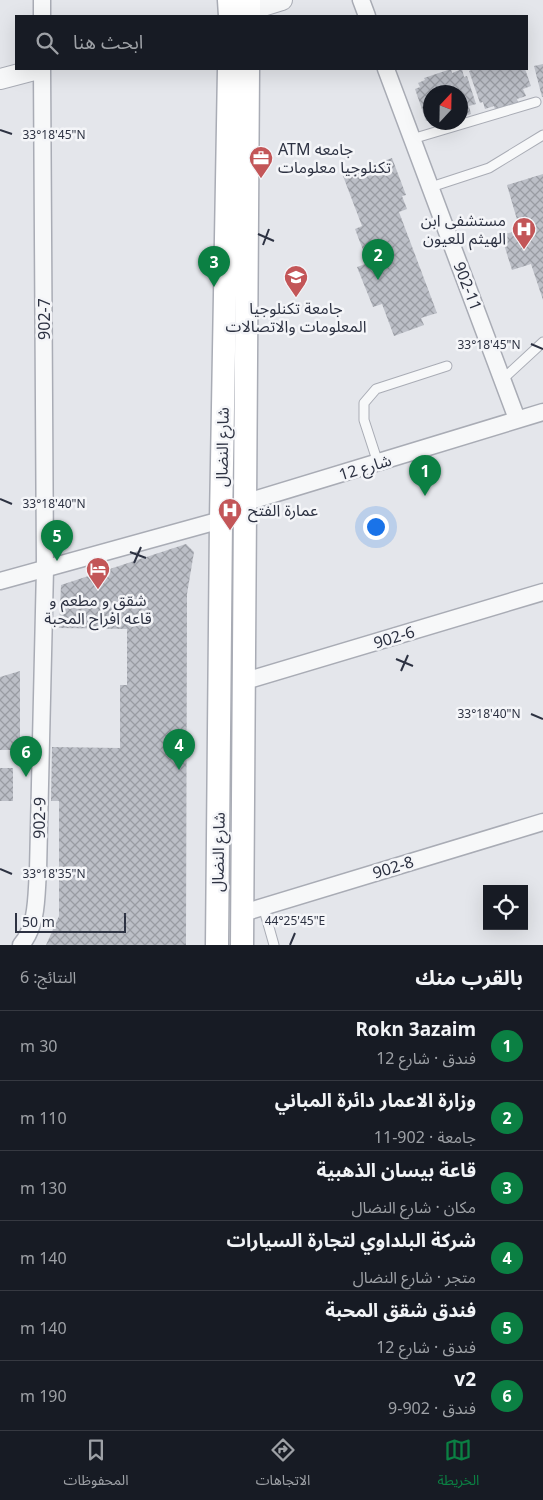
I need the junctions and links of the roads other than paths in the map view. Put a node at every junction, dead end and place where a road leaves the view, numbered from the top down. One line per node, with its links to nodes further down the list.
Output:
1 (42, 0): 5 (street)
2 (282, 0): 4 (street)
3 (361, 0): 6 (street)
4 (239, 10)
5 (42, 15)
6 (367, 15)
7 (34, 70): 12 (street)
8 (42, 70): 25 (street, 902-7)
9 (229, 70): 24 (main road, شارع النضال)
10 (248, 70): 23 (main road, شارع النضال)
11 (386, 70): 15 (street, 902-11)
12 (0, 79)
13 (536, 102): 15 (lane)
14 (542, 136): 16 (lane)
15 (412, 140): 16 (street, 902-11)
16 (431, 187): 19 (street, 902-11)
17 (543, 342): 19 (lane)
18 (446, 366): 22 (lane)
19 (502, 379): 21 (street, 902-11)
20 (543, 412): 21 (street, شارع 12)
21 (517, 419): 22 (street, شارع 12)
22 (378, 463): 23 (street, شارع 12)
23 (244, 503): 28 (main road, شارع النضال)
24 (220, 520): 25 (street); 32 (main road, شارع النضال)
25 (45, 568): 26 (street); 31 (street, 902-9)
26 (0, 581)
27 (543, 592): 28 (street, 902-6)
28 (245, 681): 30 (main road, شارع النضال)
29 (543, 822): 30 (street, 902-8)
30 (253, 910): 33 (main road, شارع النضال); 34 (lane)
31 (21, 945)
32 (217, 945)
33 (242, 945)
34 (274, 945)

